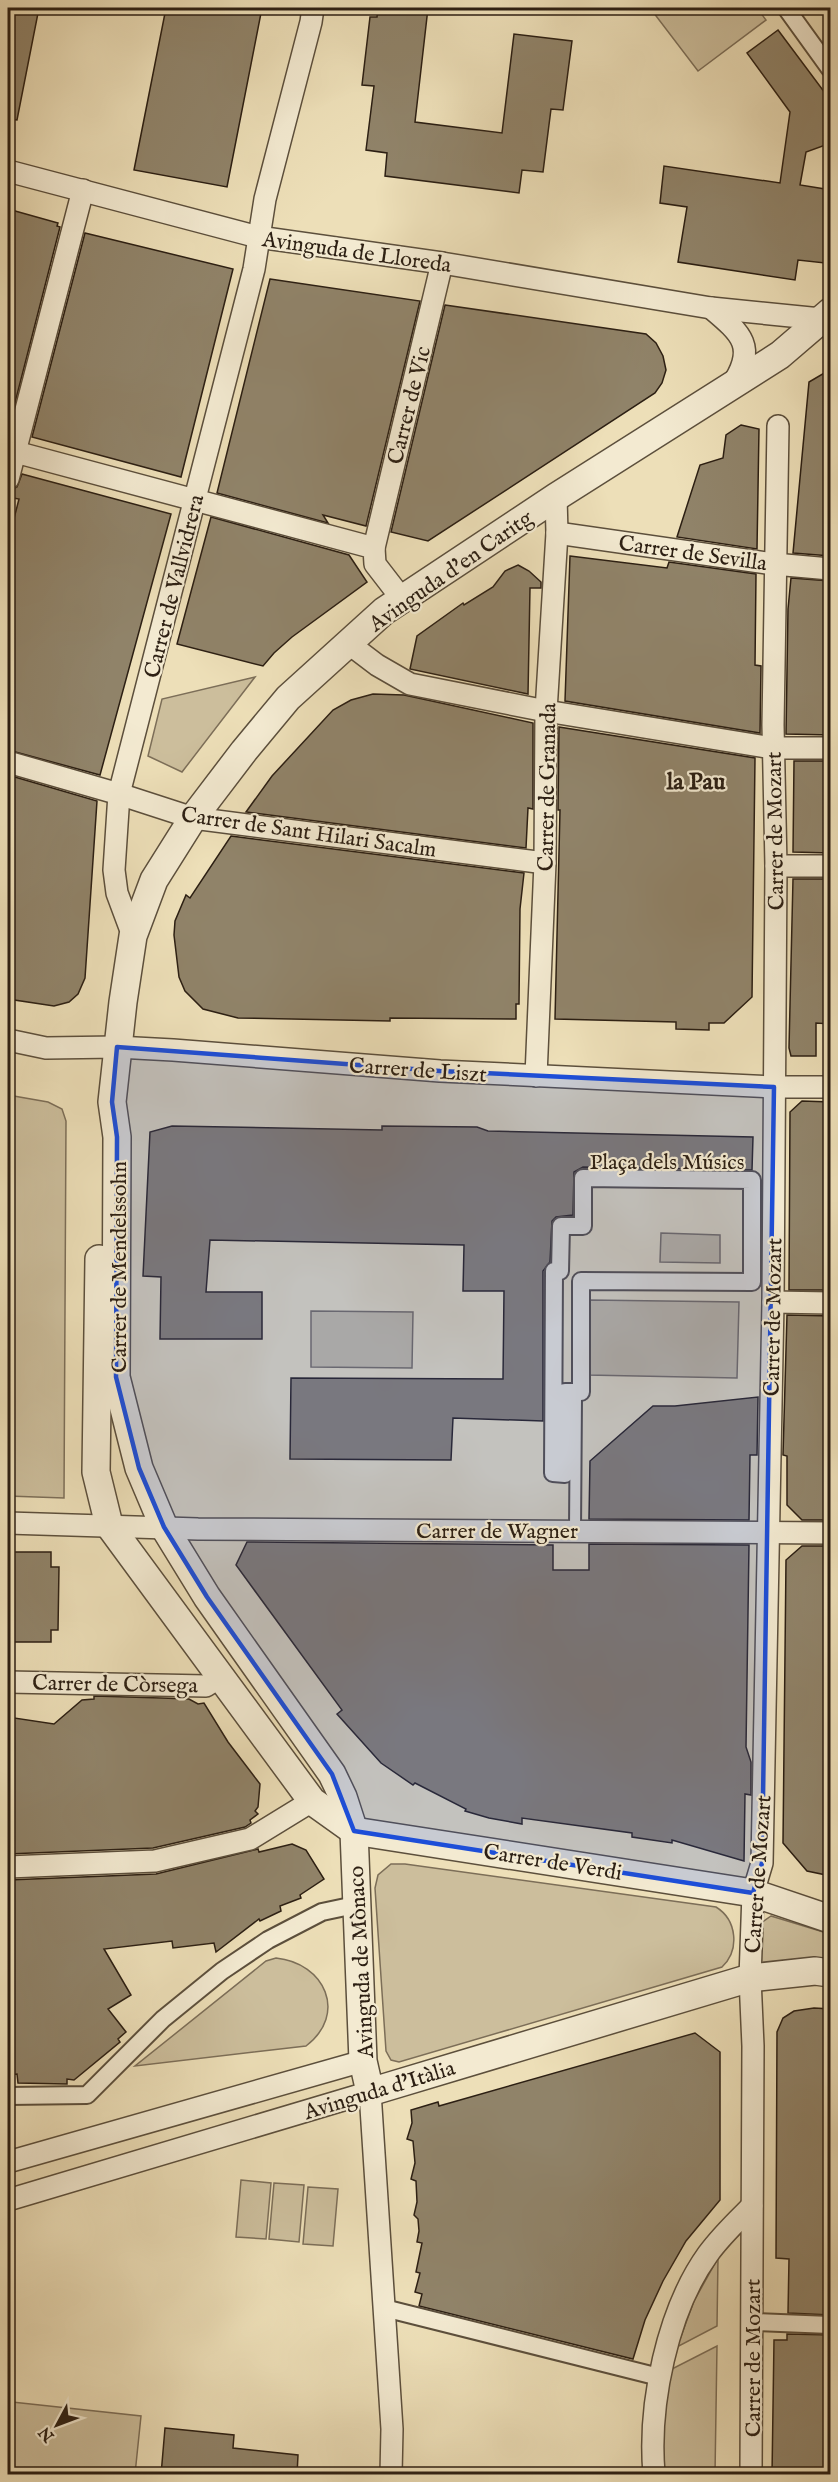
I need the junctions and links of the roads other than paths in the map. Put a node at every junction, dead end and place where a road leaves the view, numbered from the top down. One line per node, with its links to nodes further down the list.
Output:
1 (313, 8): 6 (street, Carrer de Vallvidrera)
2 (786, 8): 3 (street)
3 (831, 69)
4 (8, 171): 5 (street, Avinguda de Lloreda)
5 (83, 190): 6 (street, Avinguda de Lloreda); 12 (street)
6 (258, 237): 7 (street, Avinguda de Lloreda); 15 (street, Carrer de Vallvidrera)
7 (442, 262): 8 (street, Avinguda de Lloreda); 17 (street, Carrer de Vic)
8 (711, 308): 9 (street, Avinguda de Lloreda); 10 (street)
9 (826, 316): 10 (street, Avinguda d'en Caritg)
10 (732, 385): 14 (street, Avinguda d'en Caritg)
11 (778, 426): 18 (street, Carrer de Mozart)
12 (11, 451): 13 (street); 15 (street)
13 (8, 479)
14 (556, 497): 16 (street, Carrer de Granada); 20 (street, Avinguda d'en Caritg)
15 (195, 501): 17 (street); 26 (street, Carrer de Vallvidrera)
16 (557, 533): 18 (street, Carrer de Sevilla); 22 (street, Carrer de Granada)
17 (374, 548): 20 (street)
18 (774, 564): 19 (street, Carrer de Sevilla); 23 (street, Carrer de Mozart)
19 (831, 569)
20 (402, 599): 21 (street, Avinguda d'en Caritg)
21 (348, 643): 22 (street); 27 (street, Avinguda d'en Caritg)
22 (546, 711): 23 (street); 28 (street, Carrer de Granada)
23 (773, 748): 24 (street); 29 (street, Carrer de Mozart)
24 (831, 748)
25 (8, 762): 26 (street, Carrer de Sant Hilari Sacalm)
26 (119, 794): 27 (street, Carrer de Sant Hilari Sacalm); 31 (street, Carrer de Vallvidrera)
27 (193, 818): 28 (street, Carrer de Sant Hilari Sacalm); 31 (street, Avinguda d'en Caritg)
28 (545, 863): 34 (street, Carrer de Granada)
29 (776, 866): 30 (street); 35 (street, Carrer de Mozart)
30 (831, 866)
31 (133, 936): 33 (street, Avinguda d'en Caritg)
32 (8, 1040): 33 (street, Carrer de Liszt)
33 (117, 1047): 34 (street, Carrer de Liszt); 37 (street, Carrer de Mendelssohn)
34 (536, 1077): 35 (street, Carrer de Liszt)
35 (774, 1087): 36 (street, Carrer de Liszt); 39 (street, Carrer de Mozart)
36 (831, 1087)
37 (112, 1109): 43 (street, Carrer de Mendelssohn); 44 (street, Carrer de Mendelssohn)
38 (554, 1271): 38 (street, Plaça dels Músics)
39 (773, 1302): 40 (street); 46 (street, Carrer de Mozart)
40 (831, 1303)
41 (576, 1398): 45 (lane)
42 (8, 1524): 43 (street, Carrer de Wagner)
43 (109, 1525): 44 (street, Carrer de Wagner); 48 (street)
44 (164, 1527): 45 (street, Carrer de Wagner); 50 (street, Avinguda de Mònaco)
45 (575, 1530): 46 (street, Carrer de Wagner)
46 (769, 1532): 47 (street, Carrer de Wagner); 54 (street, Carrer de Mozart)
47 (831, 1533)
48 (220, 1677): 49 (street, Carrer de Còrsega); 50 (street, Avinguda de Mònaco); 51 (street)
49 (8, 1682)
50 (301, 1733): 52 (street, Avinguda de Mònaco)
51 (312, 1801): 52 (street); 53 (street)
52 (354, 1831): 54 (street, Carrer de Verdi); 55 (street, Avinguda de Mònaco)
53 (8, 1867)
54 (753, 1893): 56 (street, Carrer de Verdi); 58 (street, Carrer de Mozart)
55 (356, 1905): 59 (street, Avinguda de Mònaco); 61 (street)
56 (831, 1919)
57 (831, 1973): 58 (street, Avinguda d'Itàlia)
58 (750, 1977): 60 (street, Avinguda d'Itàlia); 64 (street, Carrer de Mozart)
59 (363, 2061): 60 (street, Avinguda de Mònaco); 62 (street, Avinguda d'Itàlia)
60 (370, 2092): 63 (street, Avinguda d'Itàlia); 65 (street, Avinguda de Mònaco)
61 (8, 2097)
62 (8, 2162)
63 (8, 2200)
64 (752, 2206): 66 (street, Carrer de Mozart); 68 (street)
65 (384, 2308): 68 (street); 69 (street, Avinguda de Mònaco)
66 (754, 2322): 67 (street); 71 (street, Carrer de Mozart)
67 (831, 2325)
68 (659, 2377): 70 (street)
69 (392, 2475)
70 (654, 2475)
71 (751, 2475)

